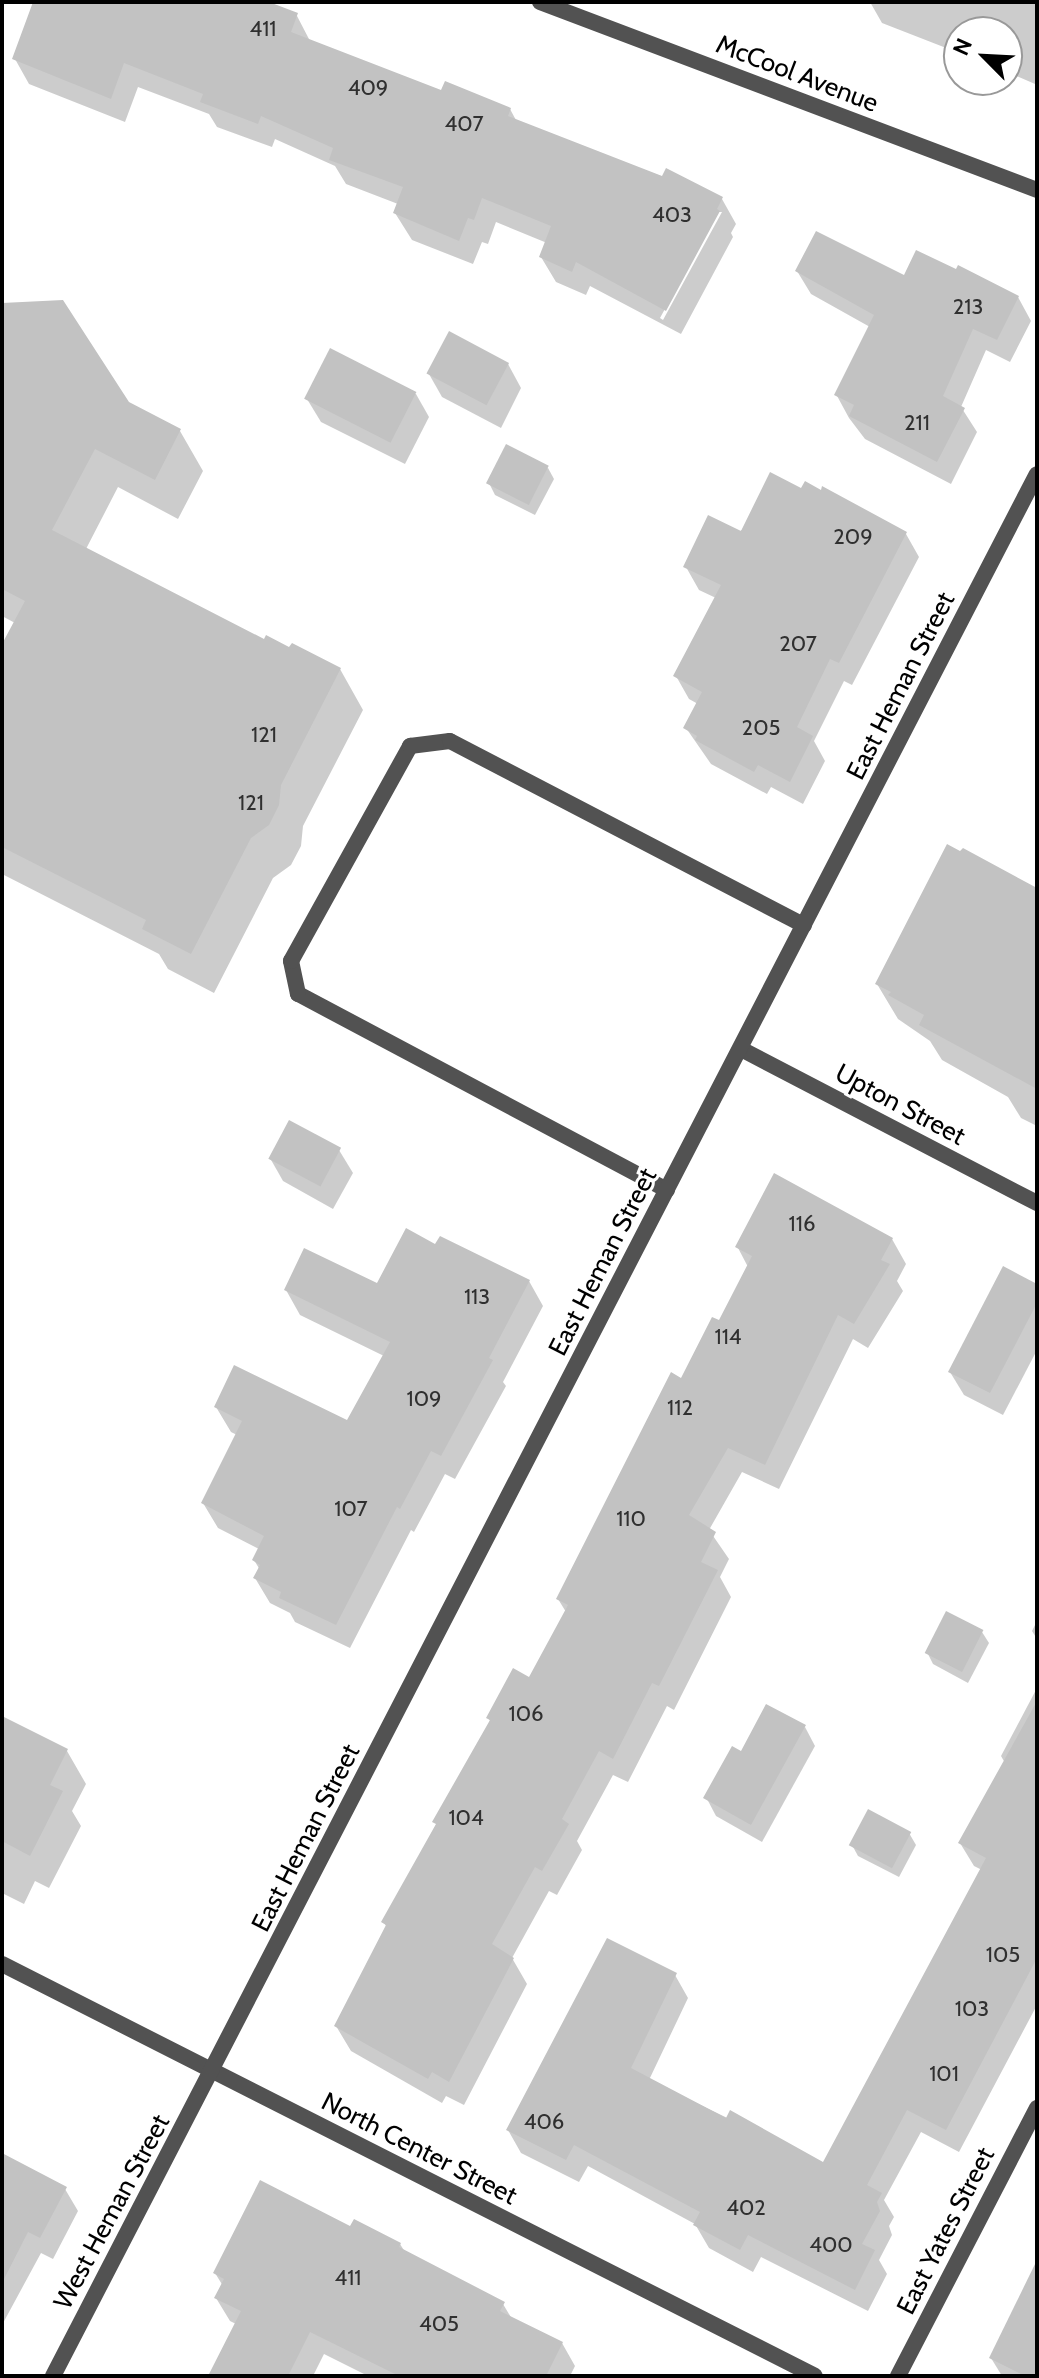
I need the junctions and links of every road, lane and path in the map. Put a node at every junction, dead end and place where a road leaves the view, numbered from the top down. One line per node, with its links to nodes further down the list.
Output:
1 (540, 2): 2 (street, McCool Avenue)
2 (1037, 190)
3 (1037, 474): 4 (street, East Heman Street)
4 (804, 925): 5 (street, East Heman Street); 6 (street)
5 (741, 1049): 6 (street, East Heman Street); 7 (street, Upton Street)
6 (667, 1190): 9 (street, East Heman Street)
7 (1037, 1203)
8 (2, 1964): 9 (street, North Center Street)
9 (213, 2071): 11 (street, West Heman Street); 12 (street, North Center Street)
10 (1037, 2108): 13 (street, East Yates Street)
11 (53, 2376)
12 (815, 2376)
13 (898, 2376)

